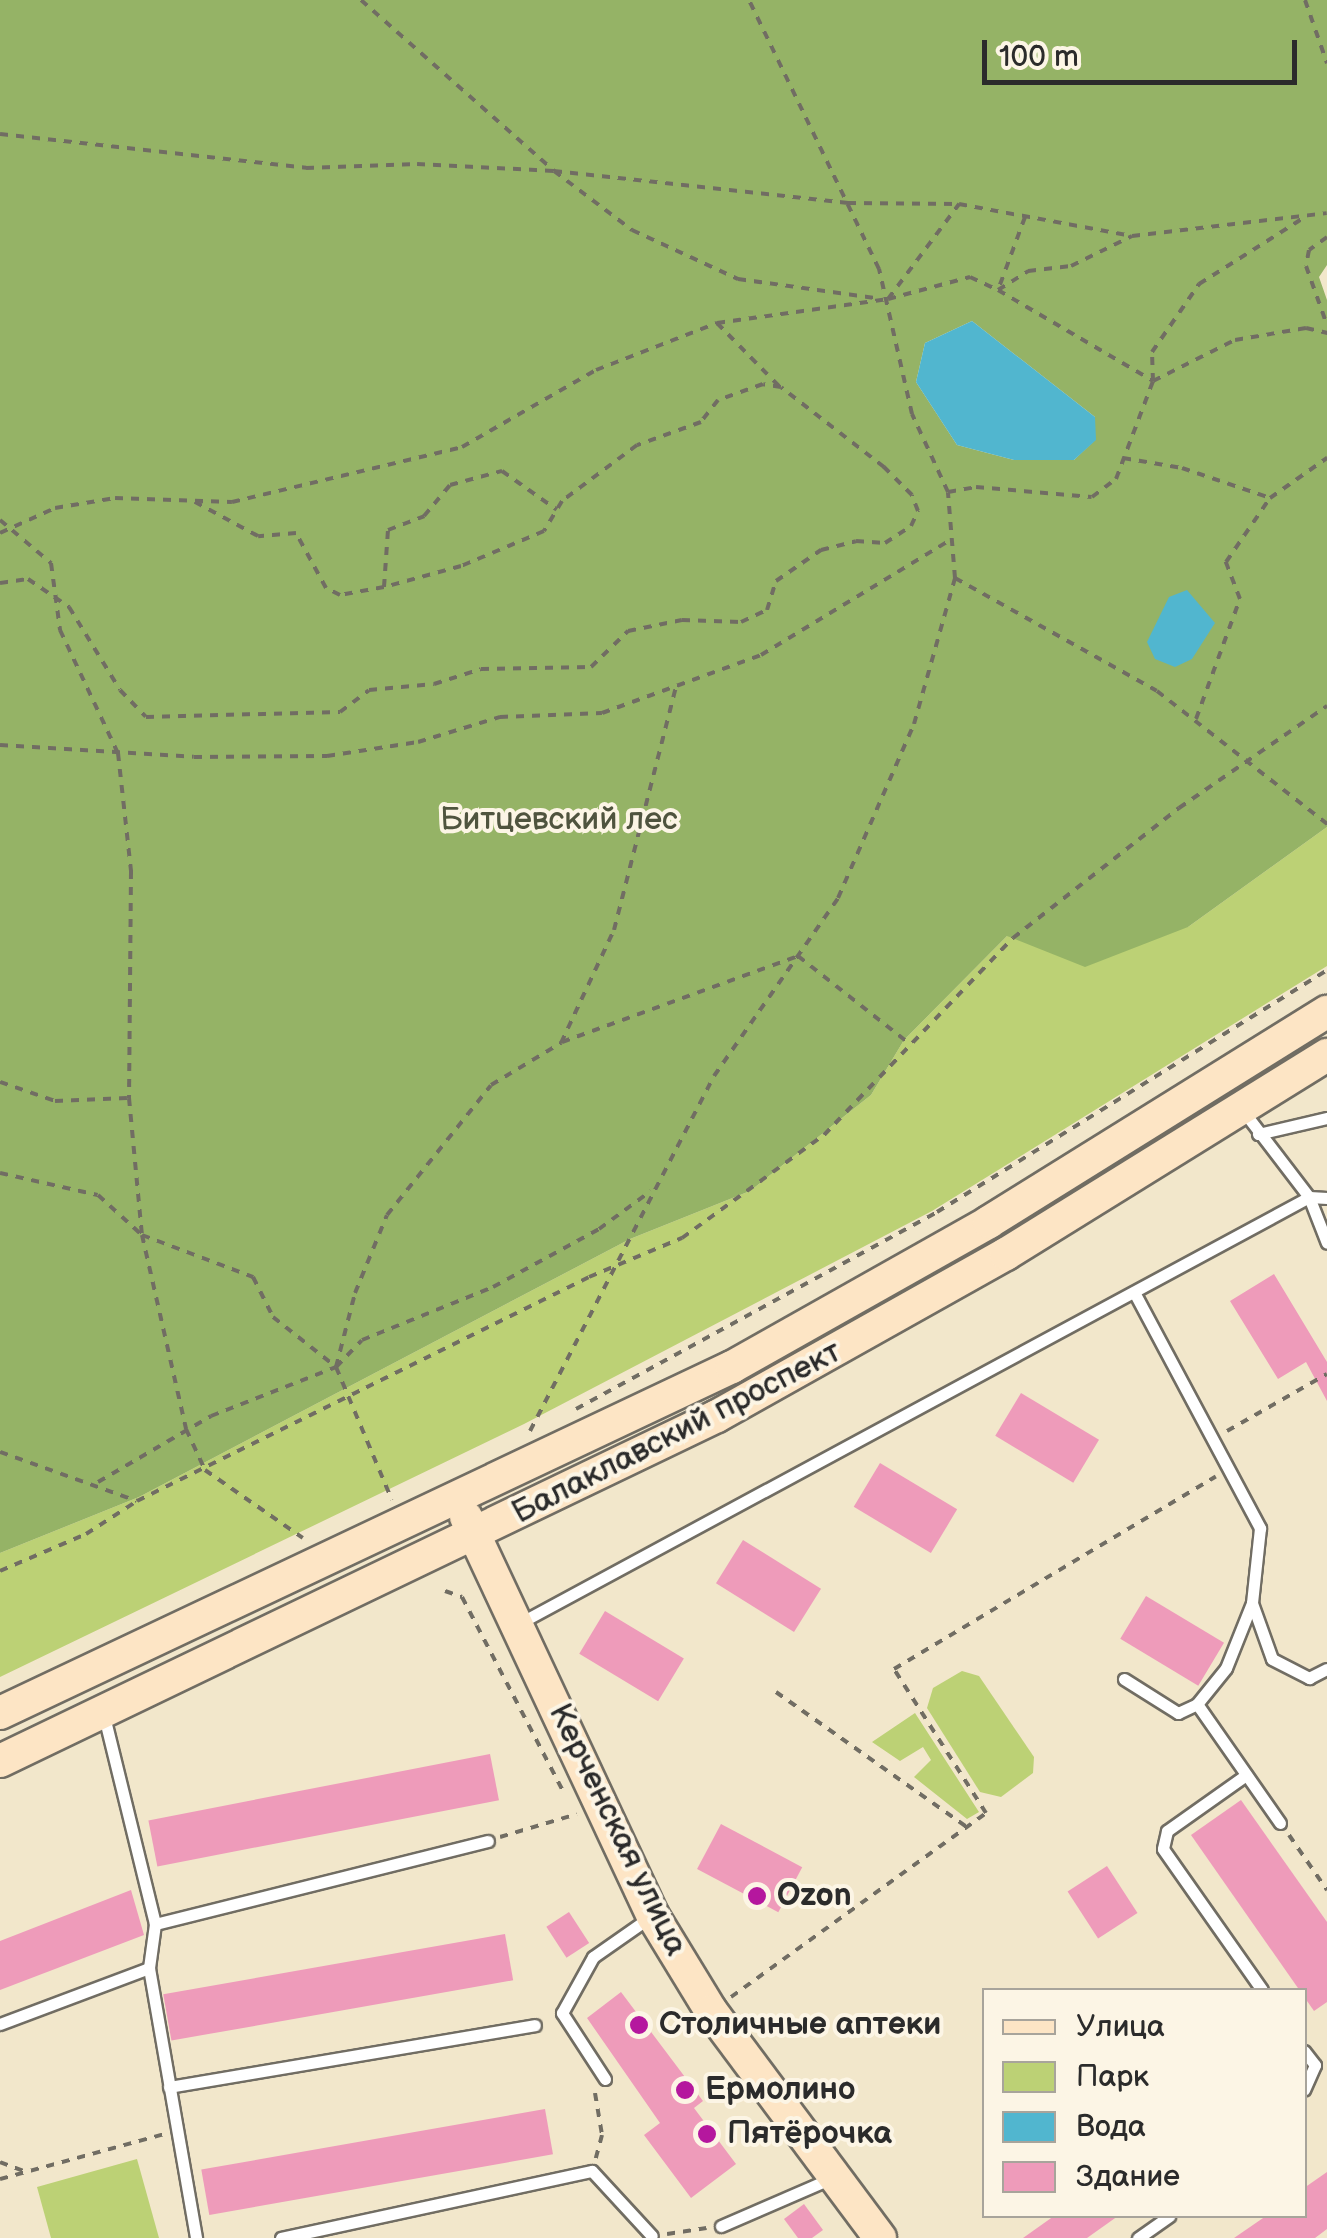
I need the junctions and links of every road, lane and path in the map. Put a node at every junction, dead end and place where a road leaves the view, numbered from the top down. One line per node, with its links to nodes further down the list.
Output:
1 (362, 0): 6 (path)
2 (750, 0): 7 (path)
3 (1305, 0): 4 (path)
4 (1327, 63)
5 (0, 134): 6 (path)
6 (554, 171): 7 (path); 15 (path)
7 (848, 204): 8 (path); 15 (path)
8 (958, 204): 10 (path); 15 (path)
9 (1327, 213): 11 (path)
10 (1026, 216): 12 (path); 14 (path)
11 (1306, 216): 12 (path); 19 (path)
12 (1132, 236): 14 (path)
13 (1327, 237): 17 (path)
14 (998, 290): 15 (path); 19 (path)
15 (888, 299): 16 (path); 23 (path)
16 (717, 323): 20 (path); 25 (path)
17 (1327, 324)
18 (1327, 332): 19 (path)
19 (1152, 381): 21 (path)
20 (781, 387): 26 (path); 32 (path)
21 (1123, 458): 23 (path); 24 (path)
22 (1327, 458): 24 (path)
23 (948, 492): 30 (path)
24 (1270, 498): 36 (path)
25 (194, 502): 28 (path); 33 (path)
26 (557, 510): 33 (path); 33 (path)
27 (0, 520): 28 (path)
28 (9, 524): 29 (path); 38 (path)
29 (0, 533)
30 (954, 538): 31 (path); 34 (path)
31 (956, 578): 36 (path); 41 (path)
32 (0, 583)
33 (384, 587)
34 (676, 686): 38 (path); 44 (path)
35 (1327, 706): 39 (path)
36 (1196, 720): 39 (path)
37 (0, 745): 38 (path)
38 (118, 753): 48 (path)
39 (1251, 759): 40 (path); 45 (path)
40 (1327, 824)
41 (798, 956): 44 (path); 45 (path); 54 (path)
42 (1327, 970): 64 (path)
43 (1327, 1012): 73 (main road, Балаклавский проспект)
44 (562, 1042): 61 (path)
45 (910, 1045): 59 (path)
46 (1327, 1054): 50 (main road, Балаклавский проспект)
47 (0, 1082): 48 (path)
48 (129, 1098): 57 (path)
49 (1327, 1118): 50 (lane)
50 (1250, 1121): 55 (lane); 76 (main road, Балаклавский проспект)
51 (0, 1173): 52 (path)
52 (12, 1176): 53 (path); 57 (path)
53 (0, 1182)
54 (655, 1188): 59 (path); 61 (path)
55 (1310, 1197): 56 (lane); 58 (lane); 60 (lane)
56 (1327, 1198)
57 (142, 1235): 61 (path); 66 (path)
58 (1327, 1242)
59 (620, 1264): 63 (path); 65 (path)
60 (1134, 1292): 67 (lane); 82 (lane)
61 (336, 1367): 63 (path); 66 (path)
62 (1327, 1374): 67 (path)
63 (350, 1400): 70 (path); 72 (path)
64 (562, 1417)
65 (545, 1426)
66 (186, 1429): 70 (path); 71 (path)
67 (1216, 1437): 69 (lane)
68 (0, 1452): 71 (path)
69 (1228, 1469): 81 (lane); 93 (path)
70 (205, 1470): 74 (path); 77 (path)
71 (96, 1482): 74 (path)
72 (411, 1496)
73 (458, 1500): 76 (main road, Керченская улица); 88 (main road, Балаклавский проспект)
74 (137, 1501): 79 (path)
75 (322, 1532): 77 (path)
76 (476, 1536): 82 (main road, Керченская улица); 87 (main road, Балаклавский проспект)
77 (303, 1538): 78 (path)
78 (286, 1547)
79 (0, 1571)
80 (445, 1590): 91 (path)
81 (1252, 1603): 83 (lane); 86 (lane)
82 (518, 1624): 91 (main road, Керченская улица)
83 (1327, 1669)
84 (1124, 1679): 86 (lane)
85 (776, 1692): 93 (path)
86 (1197, 1704): 90 (lane)
87 (104, 1712): 89 (main road, Балаклавский проспект); 97 (lane)
88 (0, 1713)
89 (0, 1761)
90 (1246, 1774): 92 (lane); 99 (lane)
91 (586, 1817): 94 (path); 96 (main road, Керченская улица)
92 (1280, 1823): 95 (path)
93 (967, 1827): 100 (path)
94 (488, 1841): 97 (lane)
95 (1327, 1890)
96 (653, 1916): 100 (main road, Керченская улица); 103 (lane)
97 (155, 1924): 98 (lane)
98 (148, 1968): 101 (lane); 107 (lane)
99 (1261, 1988)
100 (710, 2011): 112 (main road, Керченская улица)
101 (0, 2024)
102 (535, 2025): 107 (lane)
103 (588, 2054): 105 (lane); 110 (path)
104 (1307, 2055): 106 (lane)
105 (606, 2080)
106 (1307, 2083)
107 (169, 2087): 108 (lane)
108 (179, 2130): 111 (path); 118 (lane)
109 (0, 2162): 111 (path)
110 (592, 2171): 116 (lane); 119 (lane)
111 (24, 2172): 113 (path)
112 (834, 2177): 115 (lane); 117 (main road, Керченская улица)
113 (0, 2179)
114 (1166, 2218): 120 (lane)
115 (721, 2226): 116 (path)
116 (652, 2236)
117 (876, 2236)
118 (196, 2238)
119 (281, 2238)
120 (1138, 2238)

